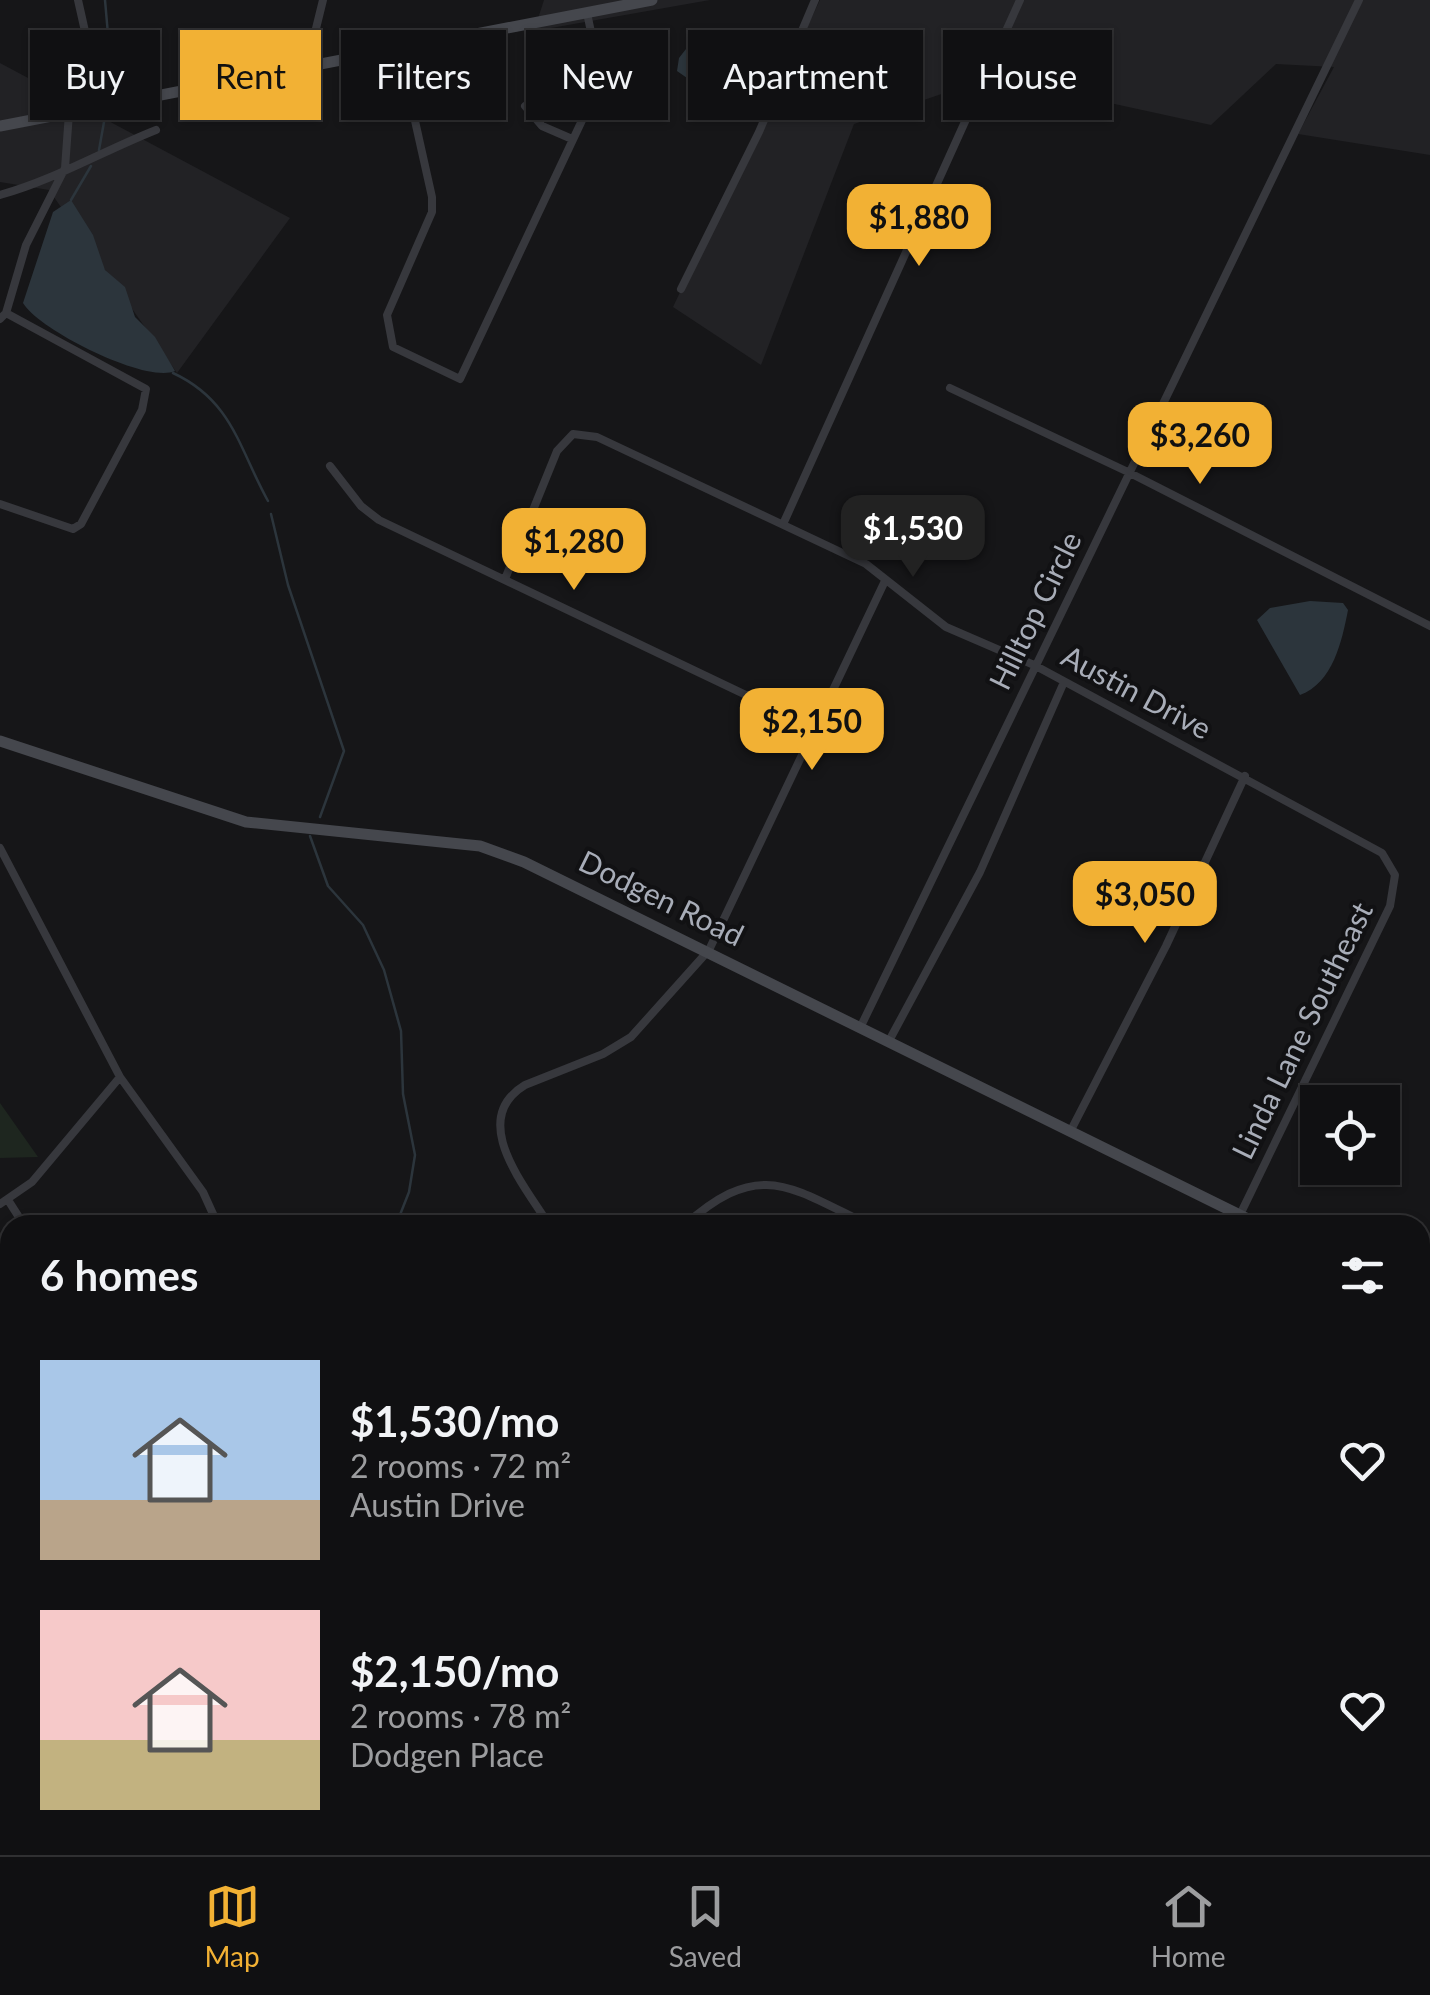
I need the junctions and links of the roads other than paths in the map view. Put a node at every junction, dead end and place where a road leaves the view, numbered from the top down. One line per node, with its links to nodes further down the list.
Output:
1 (78, 0): 8 (street)
2 (323, 0): 9 (street)
3 (652, 0): 7 (street)
4 (816, 0): 20 (street)
5 (1020, 0): 26 (street)
6 (1359, 0): 24 (street, Hilltop Circle)
7 (586, 13): 10 (street); 17 (street)
8 (85, 30)
9 (316, 30)
10 (493, 30)
11 (525, 106): 17 (street)
12 (32, 120): 15 (street)
13 (69, 120): 18 (street)
14 (415, 120): 17 (street)
15 (0, 126)
16 (156, 130): 18 (street)
17 (572, 140)
18 (65, 168): 19 (street); 21 (street)
19 (0, 195)
20 (681, 289)
21 (3, 316): 25 (street)
22 (950, 388): 24 (street)
23 (330, 466): 27 (street)
24 (1128, 472): 29 (street); 30 (street, Hilltop Circle)
25 (0, 504)
26 (784, 522): 27 (street, Austin Drive); 28 (street, Austin Drive)
27 (505, 579): 32 (street)
28 (884, 582): 30 (street, Austin Drive); 32 (street)
29 (1430, 626)
30 (1034, 665): 31 (street, Austin Drive); 38 (street, Hilltop Circle)
31 (1064, 682): 34 (street, Austin Drive); 39 (street)
32 (813, 727): 37 (street)
33 (0, 741): 37 (street, Dodgen Road)
34 (1245, 776): 36 (street, Austin Drive); 41 (street)
35 (0, 848): 40 (street)
36 (1390, 863): 48 (street, Linda Lane Southeast)
37 (709, 950): 38 (street, Dodgen Road); 44 (street)
38 (861, 1026): 39 (street, Dodgen Road)
39 (890, 1039): 41 (street, Dodgen Road)
40 (120, 1077): 42 (street); 43 (street)
41 (1071, 1130): 47 (street, Dodgen Road)
42 (4, 1202)
43 (214, 1215)
44 (543, 1215)
45 (697, 1215): 46 (street)
46 (849, 1215)
47 (1229, 1215)
48 (1240, 1215)

